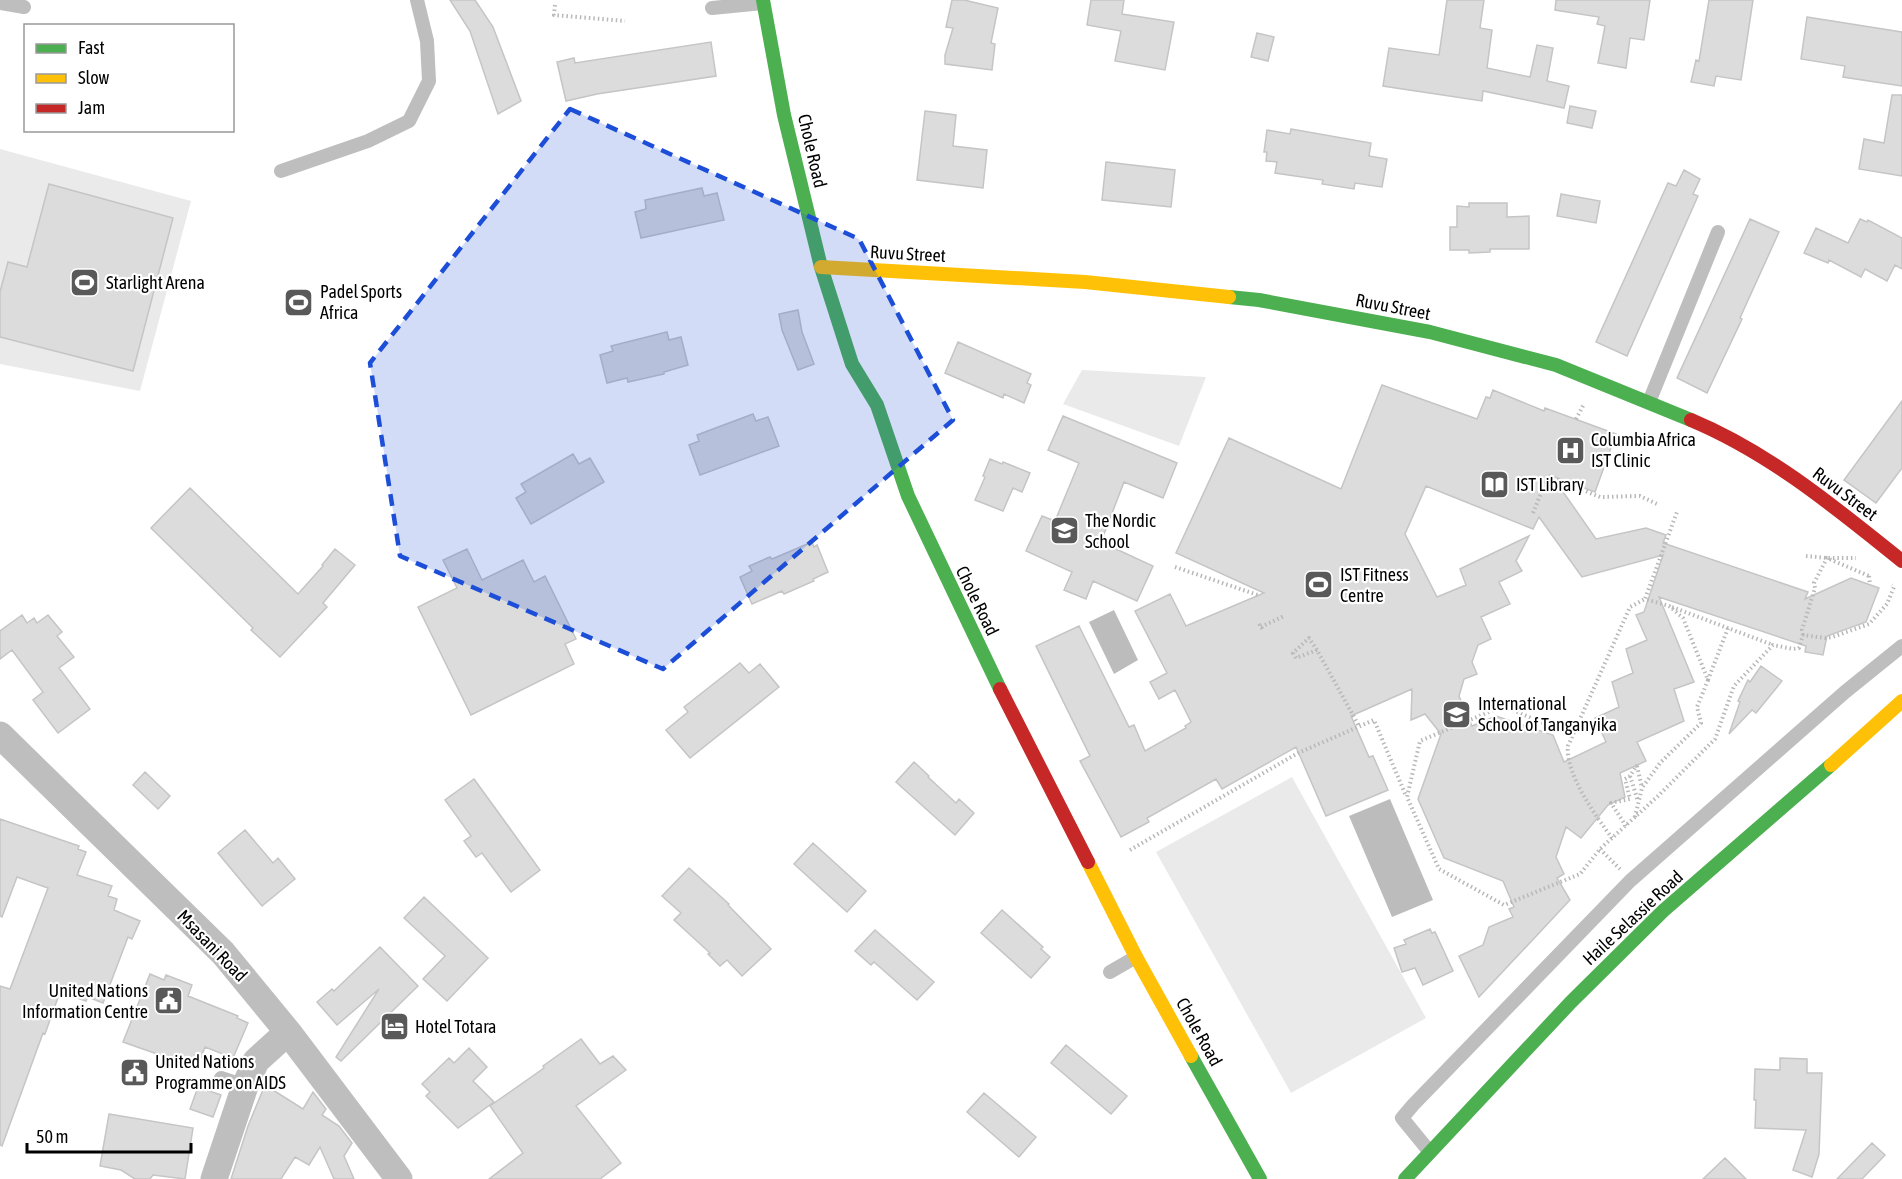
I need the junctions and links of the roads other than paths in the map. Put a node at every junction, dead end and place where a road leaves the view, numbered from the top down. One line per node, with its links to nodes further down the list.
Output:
1 (417, 0): 6 (lane)
2 (764, 1): 5 (lane); 8 (street, Chole Road)
3 (0, 3): 4 (lane)
4 (24, 7)
5 (712, 8)
6 (281, 171)
7 (1718, 232): 9 (lane)
8 (821, 267): 9 (street, Ruvu Street); 14 (street, Chole Road)
9 (1649, 402): 10 (street, Ruvu Street)
10 (1902, 561)
11 (1902, 646): 17 (lane)
12 (1902, 701): 17 (street, Haile Selassie Road)
13 (0, 735): 16 (street, Msasani Road)
14 (1136, 957): 15 (lane); 20 (street, Chole Road)
15 (1110, 972)
16 (288, 1032): 18 (street); 19 (street, Msasani Road)
17 (1429, 1151): 21 (street, Haile Selassie Road)
18 (214, 1179)
19 (399, 1179)
20 (1260, 1179)
21 (1405, 1179)

